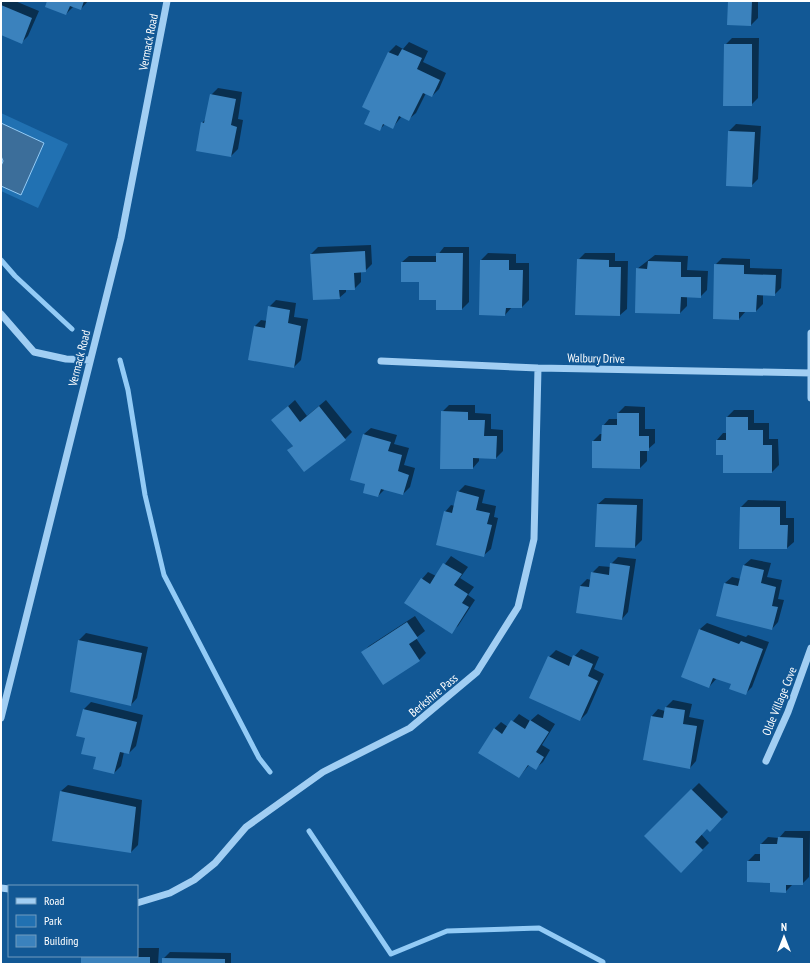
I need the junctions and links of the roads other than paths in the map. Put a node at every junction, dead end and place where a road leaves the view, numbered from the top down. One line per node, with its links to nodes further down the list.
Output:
1 (167, 1): 4 (street, Vermack Road)
2 (1, 314): 4 (street)
3 (811, 333): 7 (street)
4 (90, 360): 10 (street, Vermack Road)
5 (381, 361): 6 (street, Walbury Drive)
6 (538, 368): 7 (street, Walbury Drive); 12 (street, Berkshire Pass)
7 (810, 373): 8 (street)
8 (811, 398)
9 (811, 648): 11 (street, Olde Village Cove)
10 (1, 718)
11 (766, 761)
12 (138, 904)

